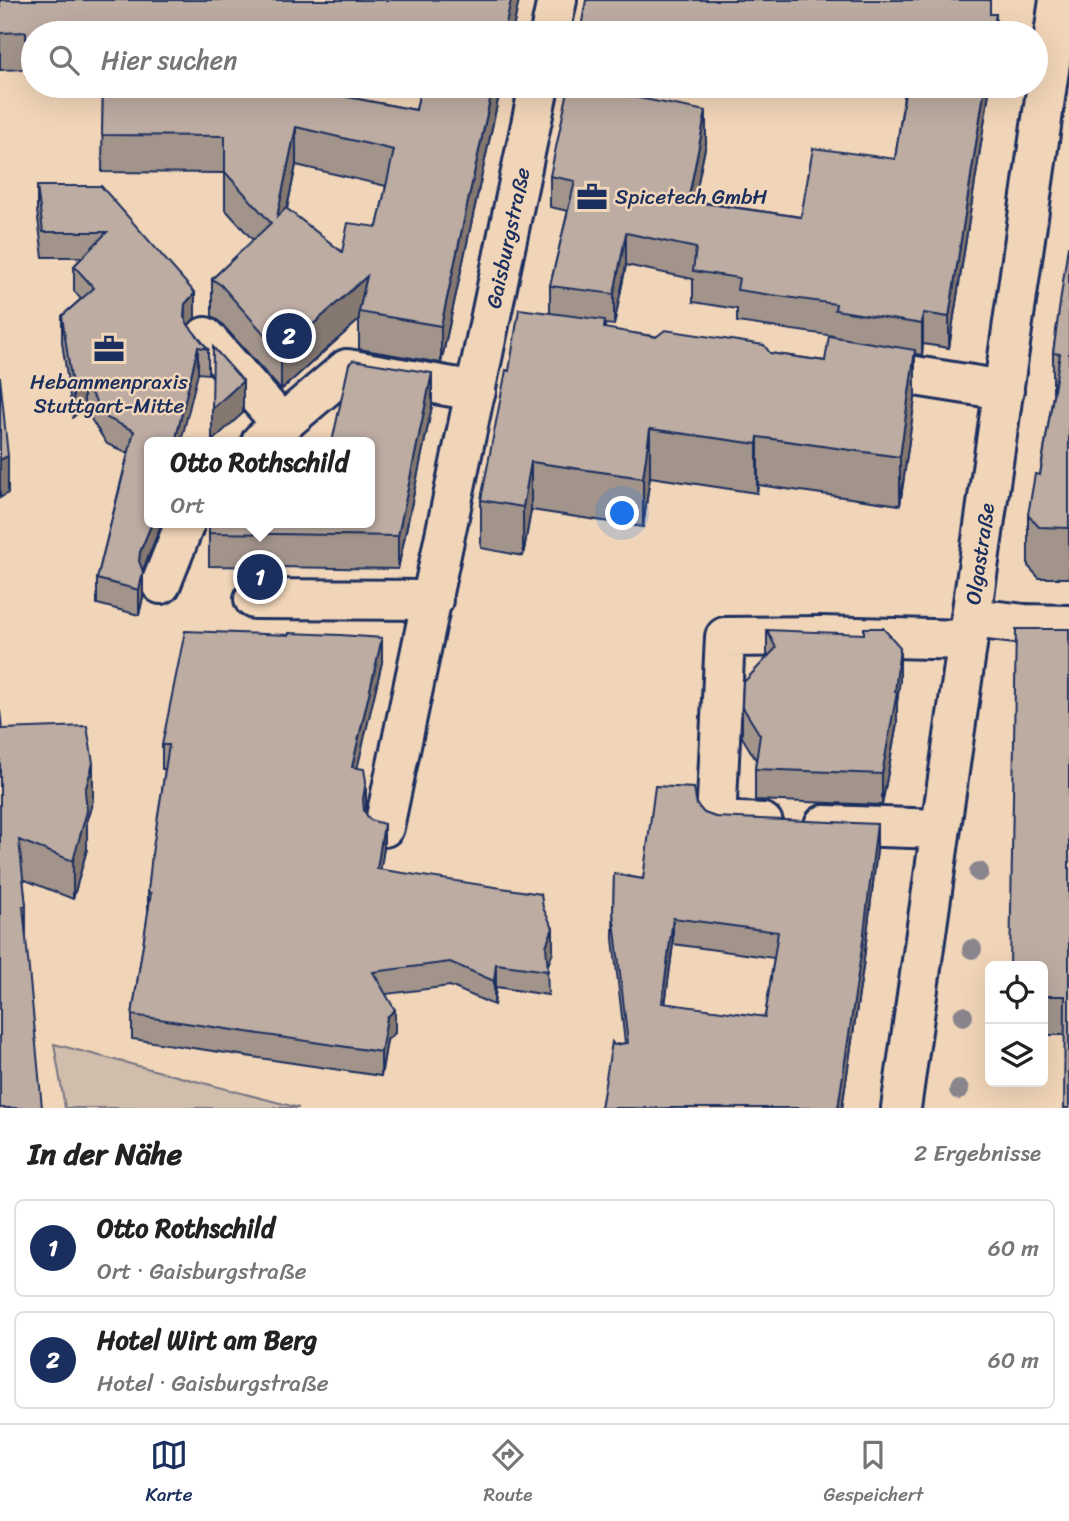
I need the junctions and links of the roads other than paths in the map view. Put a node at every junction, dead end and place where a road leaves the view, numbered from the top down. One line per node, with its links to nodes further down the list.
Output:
1 (557, 0): 3 (street)
2 (1059, 0): 4 (street, Olgastraße)
3 (553, 21)
4 (1048, 78)
5 (537, 98): 7 (street, Gaisburgstraße)
6 (1045, 98): 11 (street, Olgastraße)
7 (488, 332): 9 (street); 12 (street, Gaisburgstraße)
8 (205, 337): 13 (street)
9 (528, 337)
10 (825, 362): 11 (street)
11 (1004, 390): 19 (street, Olgastraße)
12 (477, 391): 13 (street); 17 (street, Gaisburgstraße)
13 (271, 433)
14 (183, 528): 15 (street)
15 (161, 584)
16 (254, 599): 17 (street)
17 (433, 600): 20 (street, Gaisburgstraße)
18 (1069, 625): 19 (street)
19 (969, 629): 21 (street, Olgastraße); 21 (street)
20 (384, 827)
21 (940, 829): 22 (street, Olgastraße)
22 (901, 1108)

